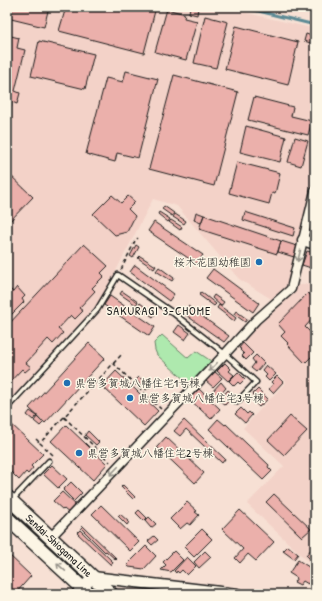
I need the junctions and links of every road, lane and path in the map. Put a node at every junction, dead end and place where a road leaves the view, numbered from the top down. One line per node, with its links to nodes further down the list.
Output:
1 (315, 191): 3 (street)
2 (138, 238): 5 (path)
3 (303, 240): 4 (street); 7 (street, one-way to 7)
4 (315, 244)
5 (118, 275): 7 (lane); 10 (lane)
6 (123, 353): 8 (path)
7 (225, 354): 9 (lane); 11 (street, one-way to 11)
8 (114, 363): 11 (path); 12 (path)
9 (237, 402)
10 (7, 408)
11 (167, 415): 16 (street)
12 (64, 417): 14 (path); 16 (path)
13 (36, 439): 14 (path)
14 (40, 443): 15 (path)
15 (49, 461): 17 (lane)
16 (117, 468): 19 (street, one-way to 19)
17 (9, 499): 19 (main road, Sendai-Shiogama Line)
18 (7, 518): 21 (main road, Sendai-Shiogama Line, one-way to 18)
19 (51, 537): 20 (main road, Sendai-Shiogama Line)
20 (93, 577): 21 (street); 22 (main road, Sendai-Shiogama Line); 23 (street)
21 (83, 592)
22 (111, 594)
23 (237, 594)

